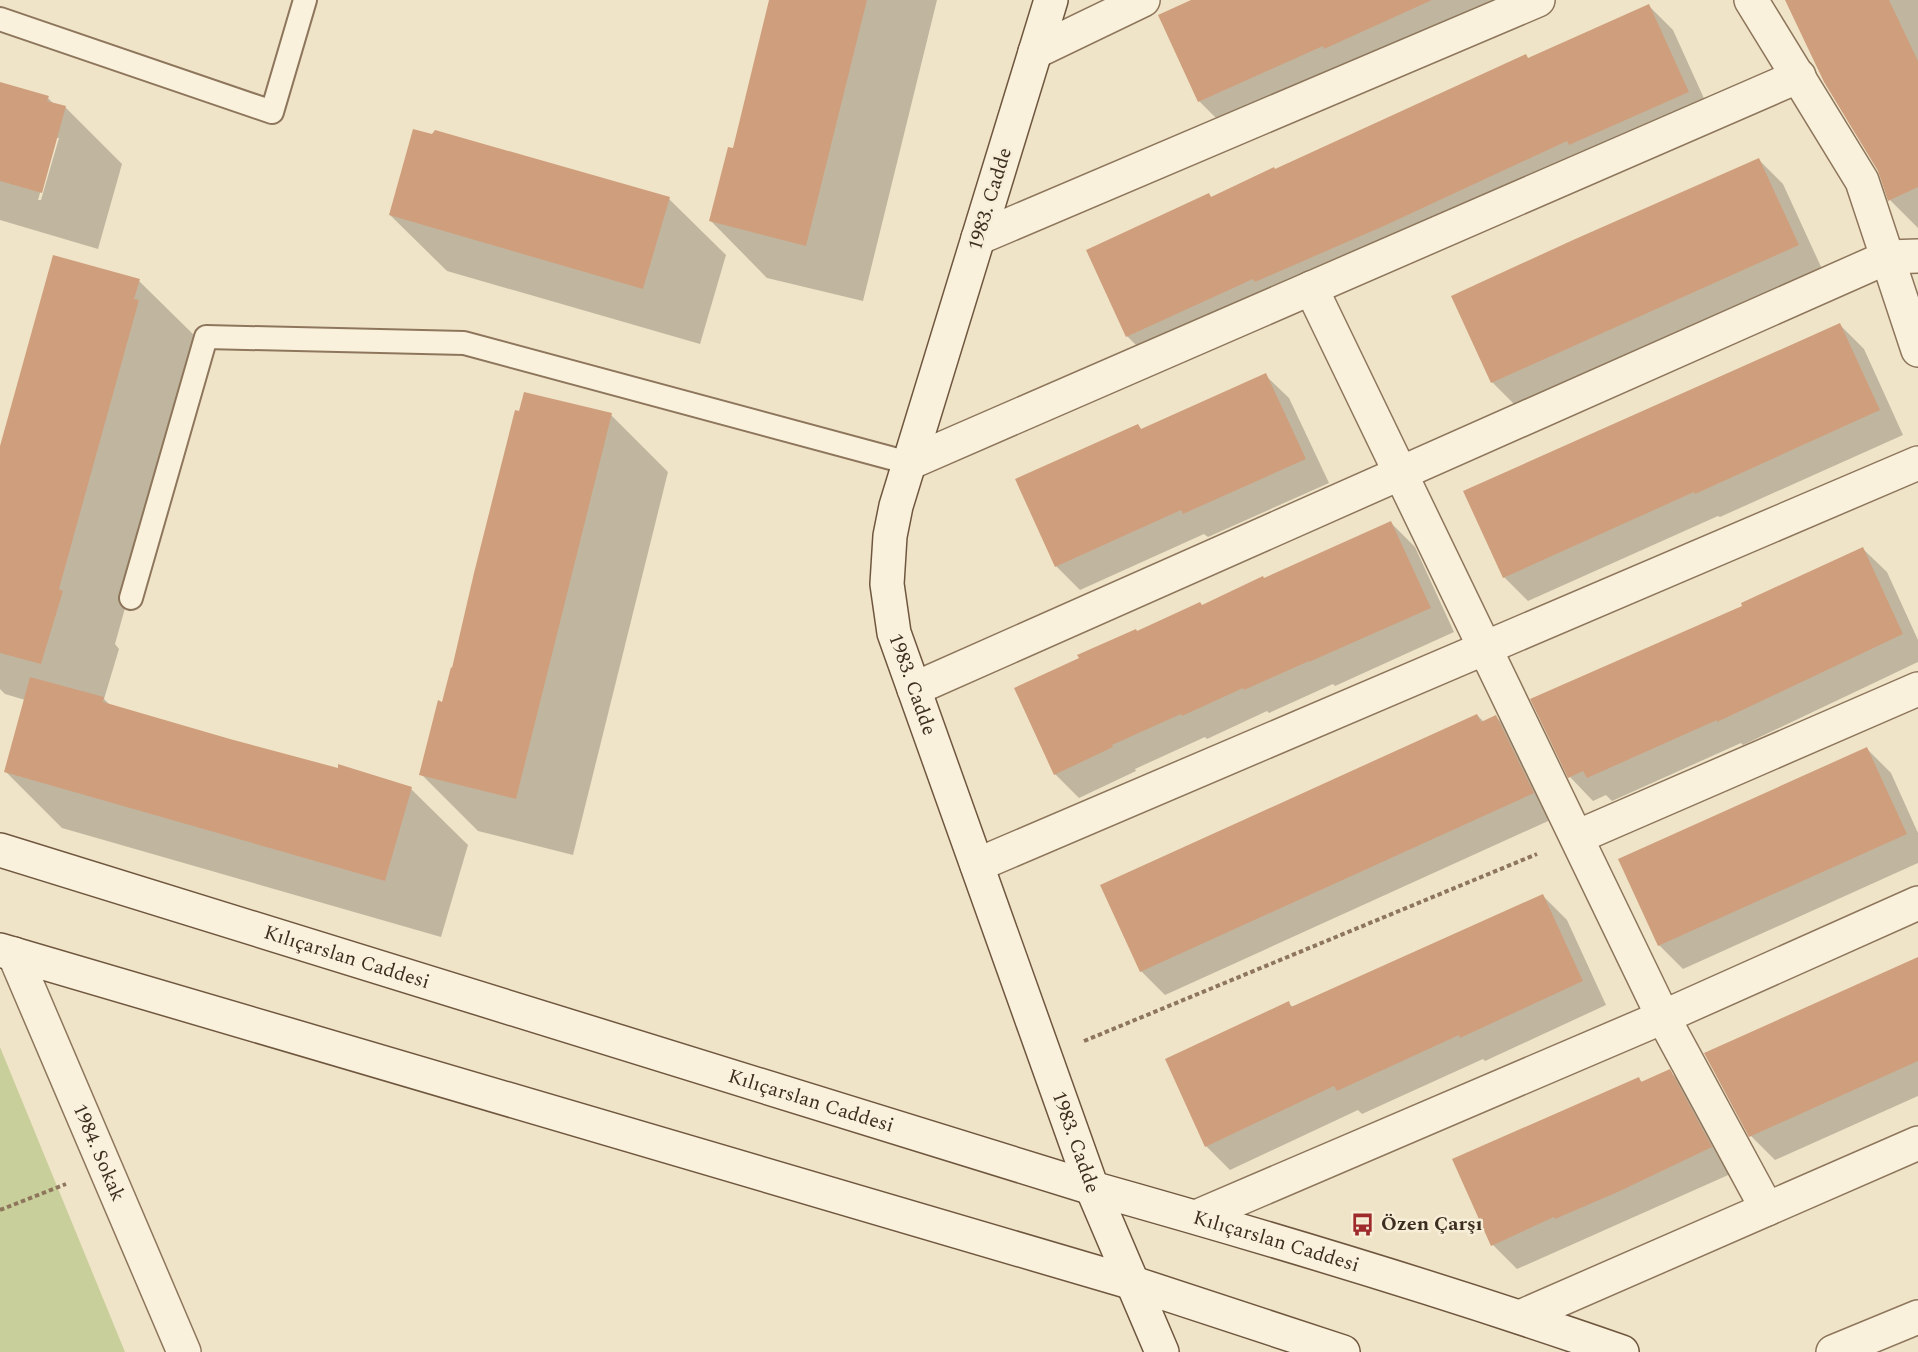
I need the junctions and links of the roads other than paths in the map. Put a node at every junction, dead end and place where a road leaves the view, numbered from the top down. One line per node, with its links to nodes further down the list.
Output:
1 (305, 0): 6 (lane)
2 (1051, 0): 7 (street, 1983. Cadde)
3 (1143, 0): 7 (street)
4 (1538, 0): 9 (street)
5 (1752, 0): 8 (street)
6 (0, 19)
7 (1035, 52): 9 (street, 1983. Cadde)
8 (1799, 76): 10 (street); 11 (street)
9 (978, 238): 13 (street, 1983. Cadde)
10 (1903, 257): 12 (street); 15 (street)
11 (1311, 288): 13 (street); 15 (street)
12 (1918, 350)
13 (909, 463): 16 (lane); 18 (street, 1983. Cadde)
14 (1918, 463): 17 (street)
15 (1401, 473): 17 (street); 18 (street)
16 (131, 598)
17 (1485, 648): 20 (street); 22 (street)
18 (914, 689): 22 (street, 1983. Cadde)
19 (1918, 689): 20 (street)
20 (1577, 837): 25 (street)
21 (0, 850): 27 (street, Kılıçarslan Caddesi)
22 (977, 865): 27 (street, 1983. Cadde)
23 (1918, 903): 25 (street)
24 (7, 952): 30 (street); 33 (street, 1984. Sokak)
25 (1663, 1017): 28 (street); 29 (street)
26 (1918, 1143): 28 (street)
27 (1092, 1188): 29 (street, Kılıçarslan Caddesi); 30 (street, 1983. Cadde)
28 (1767, 1209): 31 (street)
29 (1196, 1217): 31 (street, Kılıçarslan Caddesi)
30 (1133, 1283): 34 (street, 1983. Cadde); 35 (street)
31 (1520, 1317): 36 (street, Kılıçarslan Caddesi)
32 (1918, 1317): 37 (street)
33 (184, 1352)
34 (1162, 1352)
35 (1343, 1352)
36 (1622, 1352)
37 (1833, 1352)

